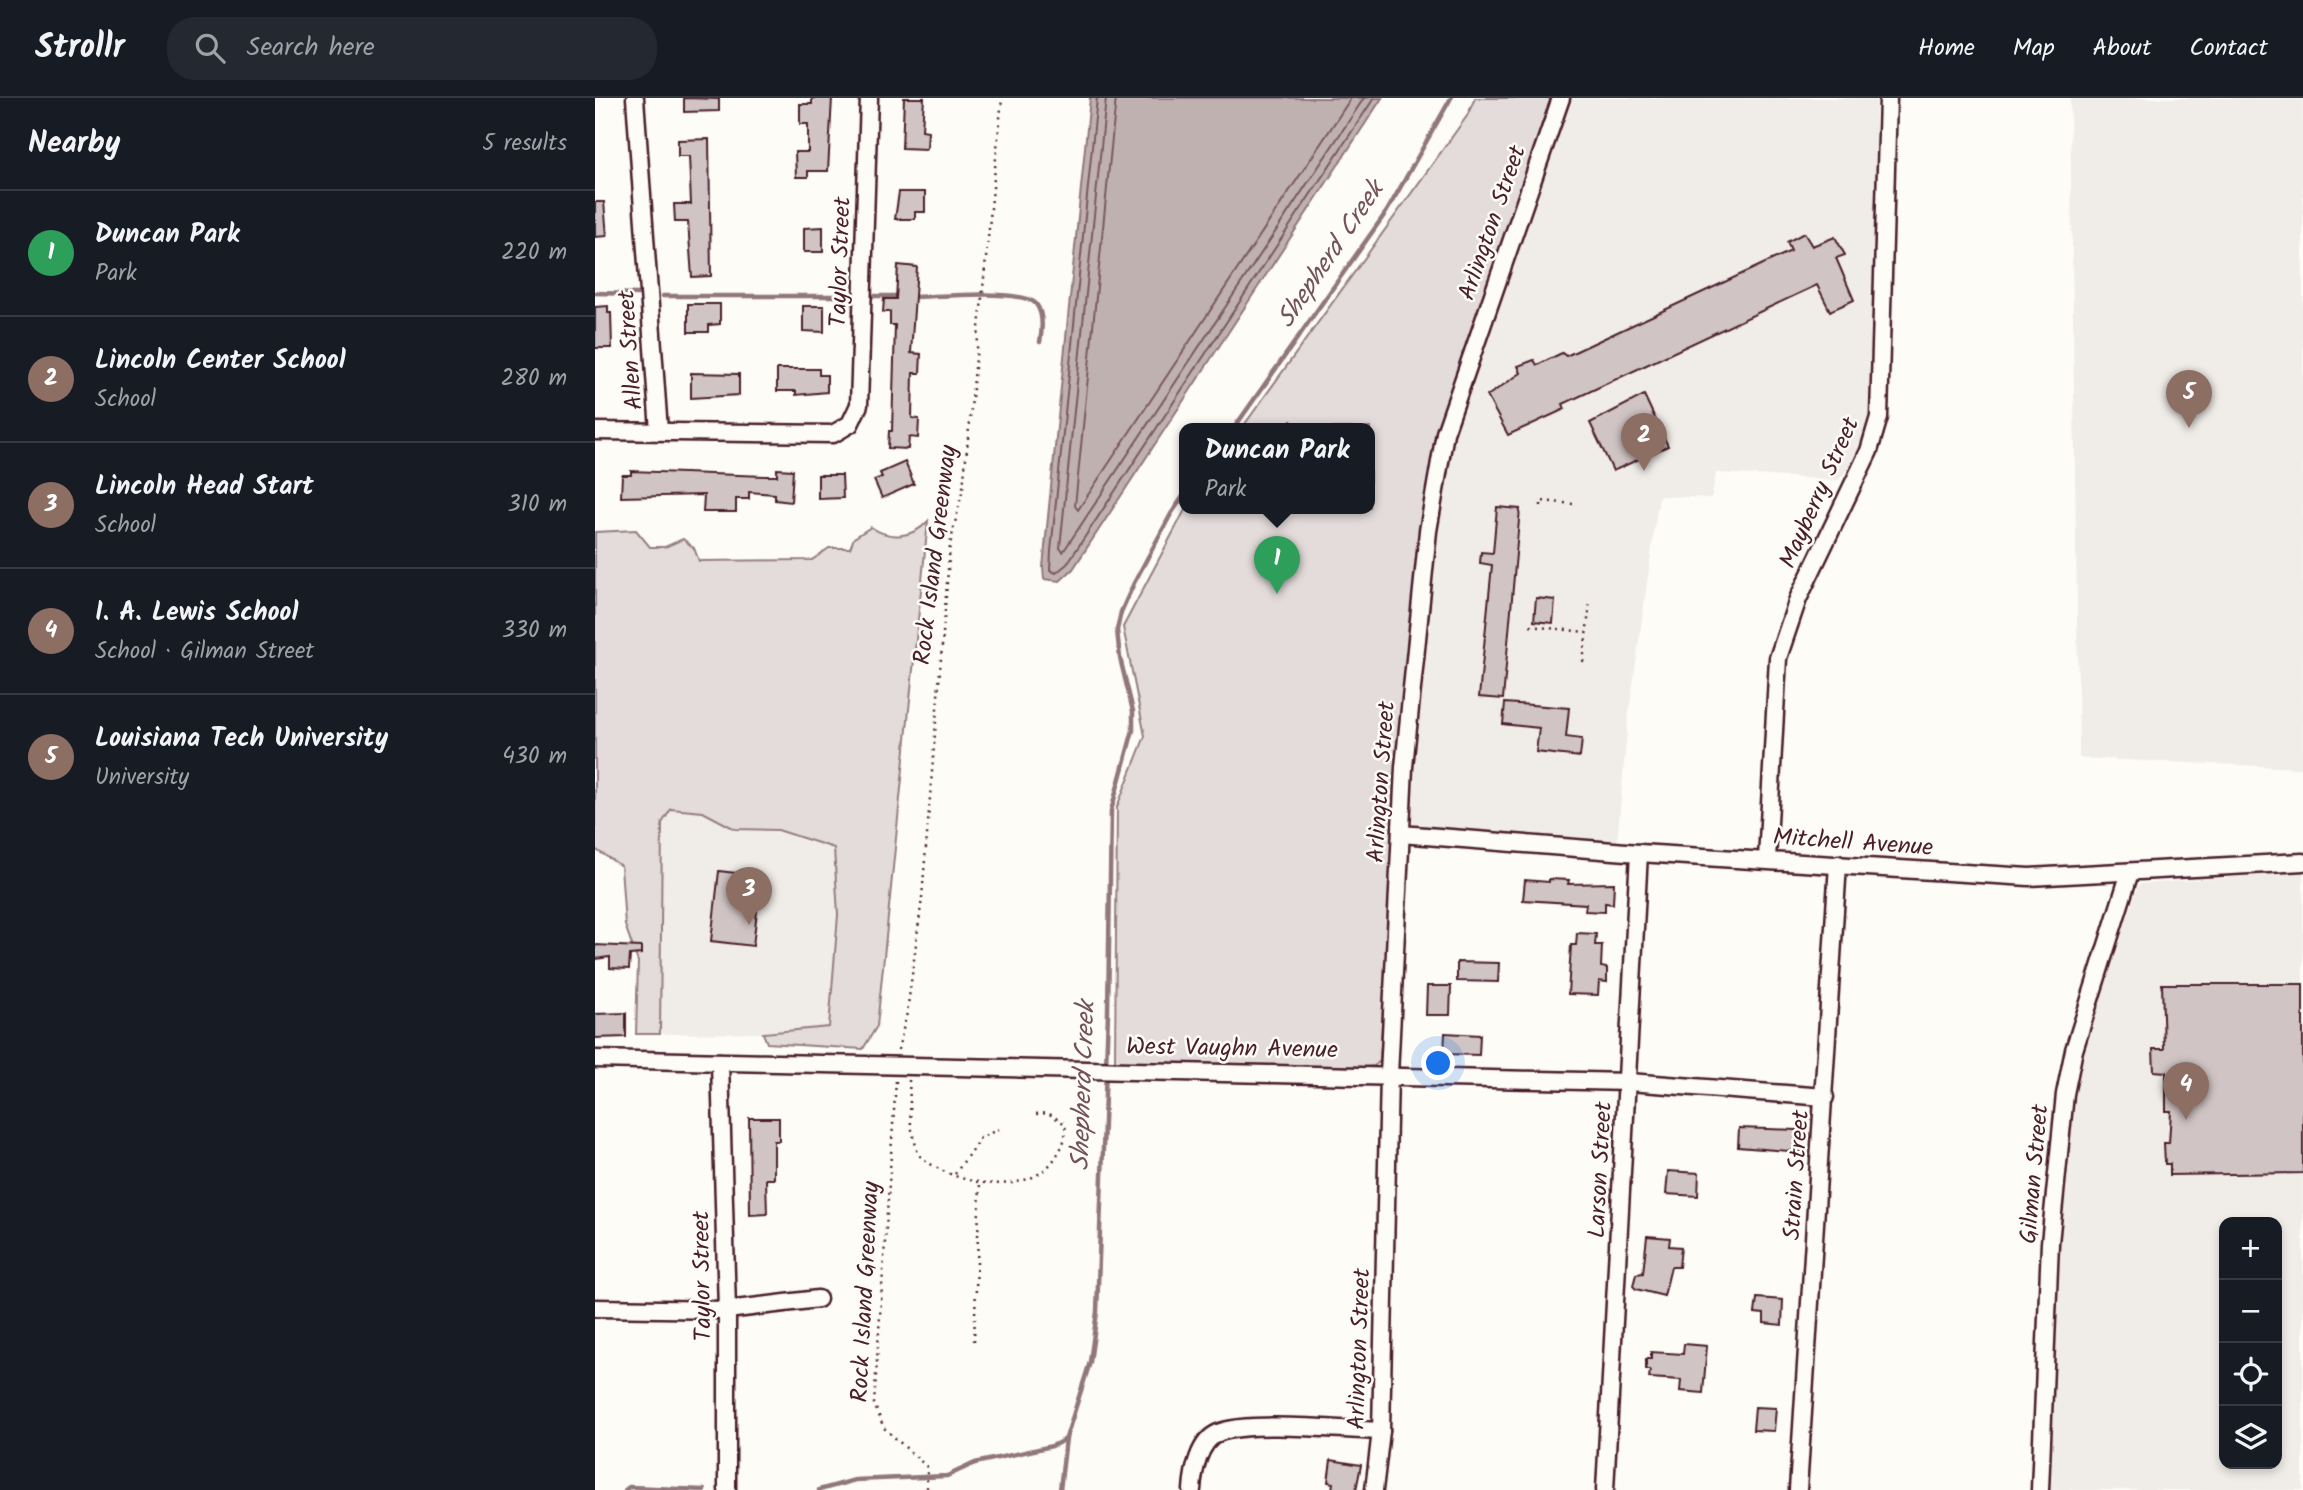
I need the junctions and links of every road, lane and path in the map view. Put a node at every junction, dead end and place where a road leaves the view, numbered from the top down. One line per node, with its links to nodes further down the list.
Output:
1 (635, 98): 7 (street, Allen Street)
2 (869, 98): 7 (street, Taylor Street)
3 (1002, 98): 20 (path, Rock Island Greenway)
4 (1561, 98): 14 (street, Arlington Street)
5 (1888, 98): 16 (street, Mayberry Street)
6 (595, 431): 7 (street)
7 (659, 431)
8 (1574, 504): 9 (path)
9 (1541, 506)
10 (1590, 602): 12 (path)
11 (1530, 626): 12 (path)
12 (1586, 632): 13 (path)
13 (1583, 662)
14 (1401, 834): 15 (street, Mitchell Avenue); 24 (street, Arlington Street)
15 (1639, 853): 16 (street, Mitchell Avenue); 26 (street, Larson Street)
16 (1767, 859): 18 (street, Mitchell Avenue)
17 (2303, 862): 19 (street, Mitchell Avenue)
18 (1838, 864): 19 (street, Mitchell Avenue); 27 (street, Strain Street)
19 (2130, 872): 43 (street, Gilman Street)
20 (896, 1057)
21 (595, 1059): 22 (street, West Vaughn Avenue)
22 (720, 1062): 24 (street, West Vaughn Avenue); 34 (street, Taylor Street)
23 (897, 1074): 39 (path, Rock Island Greenway)
24 (1389, 1075): 26 (street, West Vaughn Avenue); 36 (street, Arlington Street)
25 (909, 1077): 30 (path)
26 (1629, 1082): 27 (street, West Vaughn Avenue); 41 (street, Larson Street)
27 (1825, 1097): 42 (street, Strain Street)
28 (1036, 1114): 31 (path)
29 (999, 1129): 30 (path)
30 (955, 1174): 31 (path)
31 (980, 1183): 35 (path)
32 (818, 1300): 34 (street)
33 (595, 1308): 34 (street)
34 (727, 1310): 38 (street, Taylor Street)
35 (974, 1341)
36 (1381, 1431): 37 (street); 40 (street, Arlington Street)
37 (1192, 1486)
38 (727, 1490)
39 (927, 1490)
40 (1374, 1490)
41 (1605, 1490)
42 (1798, 1490)
43 (2040, 1490)

